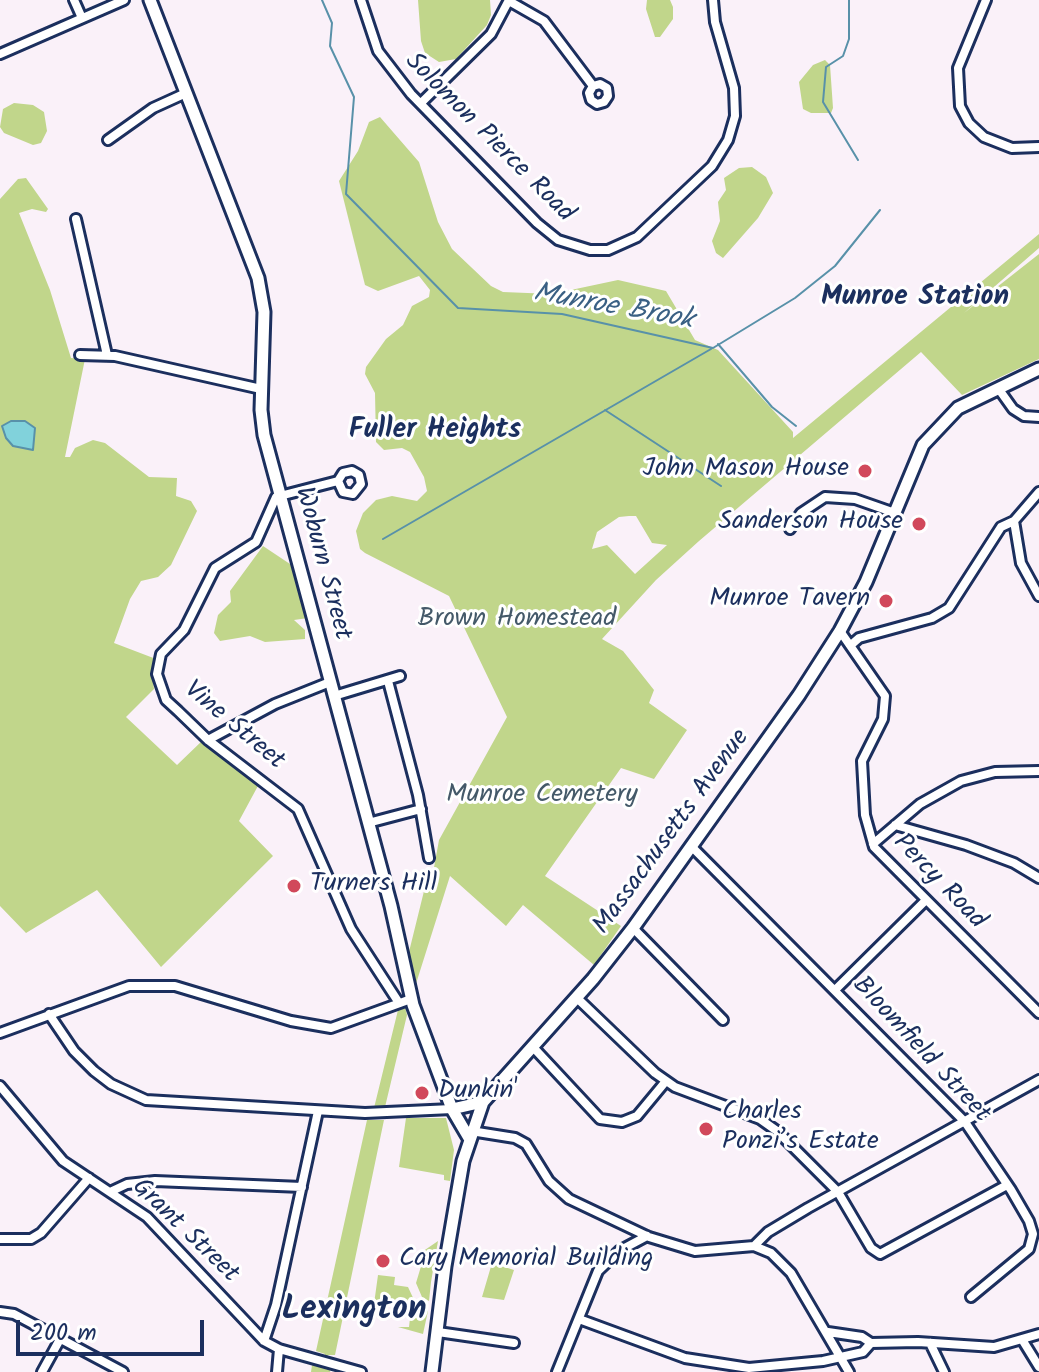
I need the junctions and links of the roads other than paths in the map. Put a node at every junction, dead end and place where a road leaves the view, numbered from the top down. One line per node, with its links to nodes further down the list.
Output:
1 (74, 0): 8 (street)
2 (124, 0): 8 (street)
3 (150, 0): 11 (main road, Woburn Street)
4 (361, 0): 12 (street, Solomon Pierce Road)
5 (509, 0): 10 (street); 12 (street)
6 (713, 0): 12 (street, Solomon Pierce Road)
7 (986, 0): 14 (street)
8 (82, 18): 9 (street)
9 (0, 54)
10 (593, 86)
11 (186, 93): 13 (street); 20 (main road, Woburn Street)
12 (421, 103)
13 (108, 140)
14 (1039, 147)
15 (76, 219): 17 (street)
16 (80, 355): 17 (street)
17 (107, 355): 20 (street)
18 (1039, 369): 19 (main road, Massachusetts Avenue)
19 (998, 388): 21 (street); 25 (main road, Massachusetts Avenue)
20 (261, 389): 24 (main road, Woburn Street)
21 (1039, 417)
22 (338, 481): 24 (street)
23 (1039, 492): 26 (street)
24 (280, 494): 33 (main road, Woburn Street); 35 (street, Vine Street)
25 (895, 513): 27 (street); 29 (main road, Massachusetts Avenue)
26 (1014, 521): 28 (street); 30 (street)
27 (790, 529)
28 (1039, 596)
29 (840, 631): 30 (street, Percy Road); 41 (main road, Massachusetts Avenue)
30 (851, 645): 40 (street, Percy Road)
31 (400, 676): 32 (street)
32 (388, 681): 34 (street); 37 (street)
33 (330, 682): 34 (main road, Woburn Street); 35 (street)
34 (334, 696): 38 (main road, Woburn Street)
35 (208, 740): 49 (street, Vine Street)
36 (1039, 771): 39 (street)
37 (421, 809): 38 (street); 42 (street)
38 (368, 823): 48 (main road, Woburn Street)
39 (895, 825): 40 (street); 43 (street)
40 (873, 844): 44 (street, Percy Road)
41 (692, 847): 45 (main road, Massachusetts Avenue); 46 (street, Bloomfield Street)
42 (429, 858)
43 (1039, 878)
44 (925, 901): 46 (street); 50 (street, Percy Road)
45 (633, 928): 47 (main road, Massachusetts Avenue); 52 (street)
46 (835, 990): 61 (street, Bloomfield Street)
47 (577, 998): 54 (main road, Massachusetts Avenue); 56 (street)
48 (411, 999): 49 (street); 59 (main road, Woburn Street)
49 (399, 1003): 51 (street)
50 (1039, 1013)
51 (49, 1014): 53 (street); 60 (street)
52 (723, 1020)
53 (0, 1033)
54 (532, 1046): 56 (street); 58 (main road, Massachusetts Avenue)
55 (1039, 1080): 61 (street)
56 (666, 1081): 67 (street)
57 (0, 1086): 63 (street, Grant Street)
58 (483, 1102): 59 (main road); 62 (main road, Massachusetts Avenue)
59 (452, 1109): 60 (street); 62 (main road, Woburn Street)
60 (318, 1111): 65 (street)
61 (965, 1122): 64 (street, Bloomfield Street); 67 (street)
62 (470, 1134): 68 (street); 74 (main road, Massachusetts Avenue)
63 (89, 1178): 66 (street, Grant Street); 69 (street)
64 (1007, 1185): 67 (street); 71 (street, Bloomfield Street)
65 (302, 1187): 66 (street); 78 (street)
66 (112, 1191): 78 (street, Grant Street)
67 (838, 1192): 70 (street)
68 (647, 1236): 70 (street); 73 (street)
69 (0, 1239)
70 (754, 1246): 75 (street)
71 (971, 1297)
72 (0, 1312): 77 (street)
73 (579, 1319): 84 (street); 91 (street)
74 (438, 1332): 80 (street); 90 (main road, Massachusetts Avenue)
75 (828, 1332): 81 (street); 84 (street)
76 (1039, 1334): 79 (street)
77 (59, 1341): 86 (street); 87 (street)
78 (264, 1341): 83 (street, Grant Street)
79 (1023, 1341): 82 (street); 85 (street)
80 (514, 1343)
81 (871, 1343): 82 (street); 84 (street)
82 (930, 1343): 93 (street)
83 (279, 1349): 88 (street); 89 (street, Grant Street)
84 (842, 1357): 92 (street)
85 (1039, 1367)
86 (42, 1372)
87 (123, 1372)
88 (277, 1372)
89 (361, 1372)
90 (432, 1372)
91 (557, 1372)
92 (849, 1372)
93 (944, 1372)

